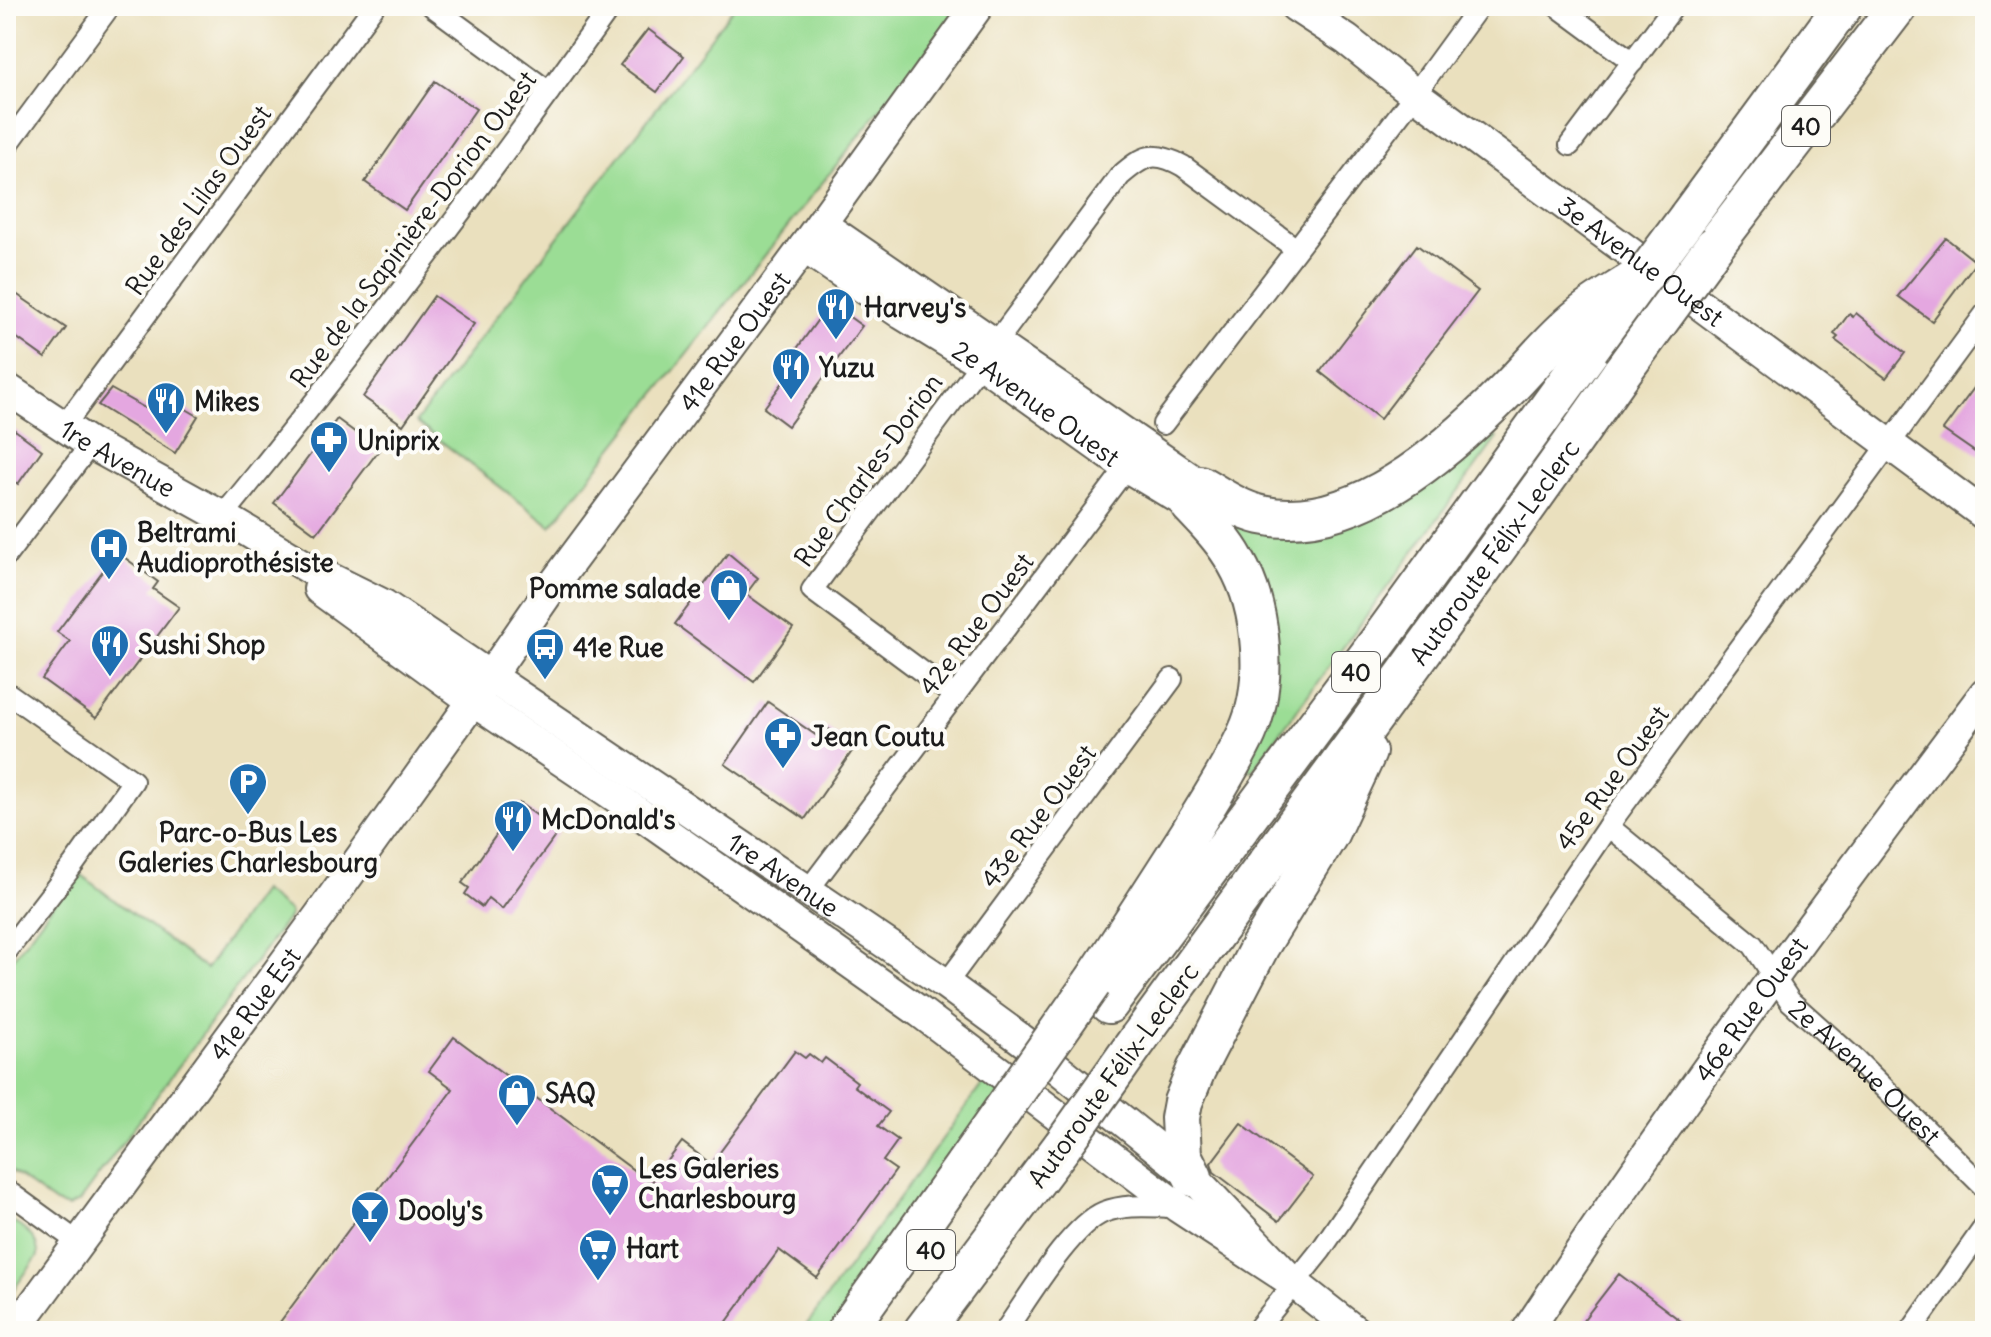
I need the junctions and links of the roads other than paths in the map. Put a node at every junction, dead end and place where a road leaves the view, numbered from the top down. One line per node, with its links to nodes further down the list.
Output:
1 (110, 6): 16 (street)
2 (374, 6): 24 (street, Rue des Lilas Ouest)
3 (432, 6): 13 (street)
4 (611, 6): 13 (street, Rue de la Sapinière-Dorion Ouest)
5 (978, 6): 17 (street, 41e Rue Ouest)
6 (1295, 6): 14 (street, 3e Avenue Ouest)
7 (1479, 6): 14 (street)
8 (1557, 6): 12 (street)
9 (1674, 6): 12 (street)
10 (1843, 6): 20 (highway, 40, bridge)
11 (1898, 6): 33 (highway, Autoroute Félix-Leclerc / 40, bridge)
12 (1633, 62): 15 (street)
13 (549, 92): 30 (street, Rue de la Sapinière-Dorion Ouest)
14 (1415, 94): 18 (street); 25 (street, 3e Avenue Ouest)
15 (1570, 145)
16 (6, 147)
17 (813, 235): 21 (street, 2e Avenue Ouest); 32 (street, 41e Rue Ouest)
18 (1295, 248): 21 (street, Rue Charles-Dorion); 23 (street)
19 (1985, 314): 25 (street, 45e Rue Ouest)
20 (1589, 328): 28 (highway); 44 (highway, Autoroute Félix-Leclerc / 40)
21 (987, 354): 27 (street, 2e Avenue Ouest); 28 (street, 2e Avenue Ouest); 37 (street, Rue Charles-Dorion)
22 (6, 388): 24 (street, 1re Avenue)
23 (1163, 424)
24 (64, 426): 26 (street, 1re Avenue)
25 (1889, 442): 29 (street, 3e Avenue Ouest); 39 (street, 45e Rue Ouest)
26 (91, 444): 30 (street, 1re Avenue); 31 (street)
27 (1127, 467): 28 (street, 2e Avenue Ouest); 37 (street, 42e Rue Ouest)
28 (1195, 495): 44 (highway)
29 (1985, 515)
30 (227, 519): 32 (street, 1re Avenue); 38 (street, 1re Avenue)
31 (6, 556)
32 (490, 674): 38 (street, 41e Rue Est); 40 (street, 1re Avenue)
33 (1402, 676): 48 (highway); 55 (highway, Autoroute Félix-Leclerc / 40, bridge)
34 (1172, 679): 43 (street, 43e Rue Ouest)
35 (6, 692): 41 (street)
36 (1985, 693): 42 (street, 46e Rue Ouest)
37 (955, 696): 40 (street, 42e Rue Ouest)
38 (473, 701): 48 (street, 1re Avenue); 50 (street, 41e Rue Est)
39 (1608, 826): 42 (street, 2e Avenue Ouest); 51 (street, 45e Rue Ouest)
40 (809, 889): 43 (street, 1re Avenue)
41 (6, 952)
42 (1772, 977): 46 (street, 2e Avenue Ouest); 59 (street, 46e Rue Ouest)
43 (946, 984): 48 (street, 1re Avenue)
44 (1101, 994): 45 (highway, Autoroute Félix-Leclerc / 40)
45 (978, 1167): 53 (highway); 54 (highway, Autoroute Félix-Leclerc / 40)
46 (1985, 1188)
47 (6, 1190): 50 (street)
48 (1186, 1192): 51 (street, 1re Avenue); 56 (street)
49 (1985, 1226): 60 (street)
50 (79, 1243): 52 (street, 41e Rue Est)
51 (1294, 1283): 57 (street, 45e Rue Ouest); 58 (street, 1re Avenue)
52 (14, 1331)
53 (846, 1331)
54 (872, 1331)
55 (923, 1331)
56 (1005, 1331)
57 (1256, 1331)
58 (1355, 1331)
59 (1527, 1331)
60 (1911, 1331)

